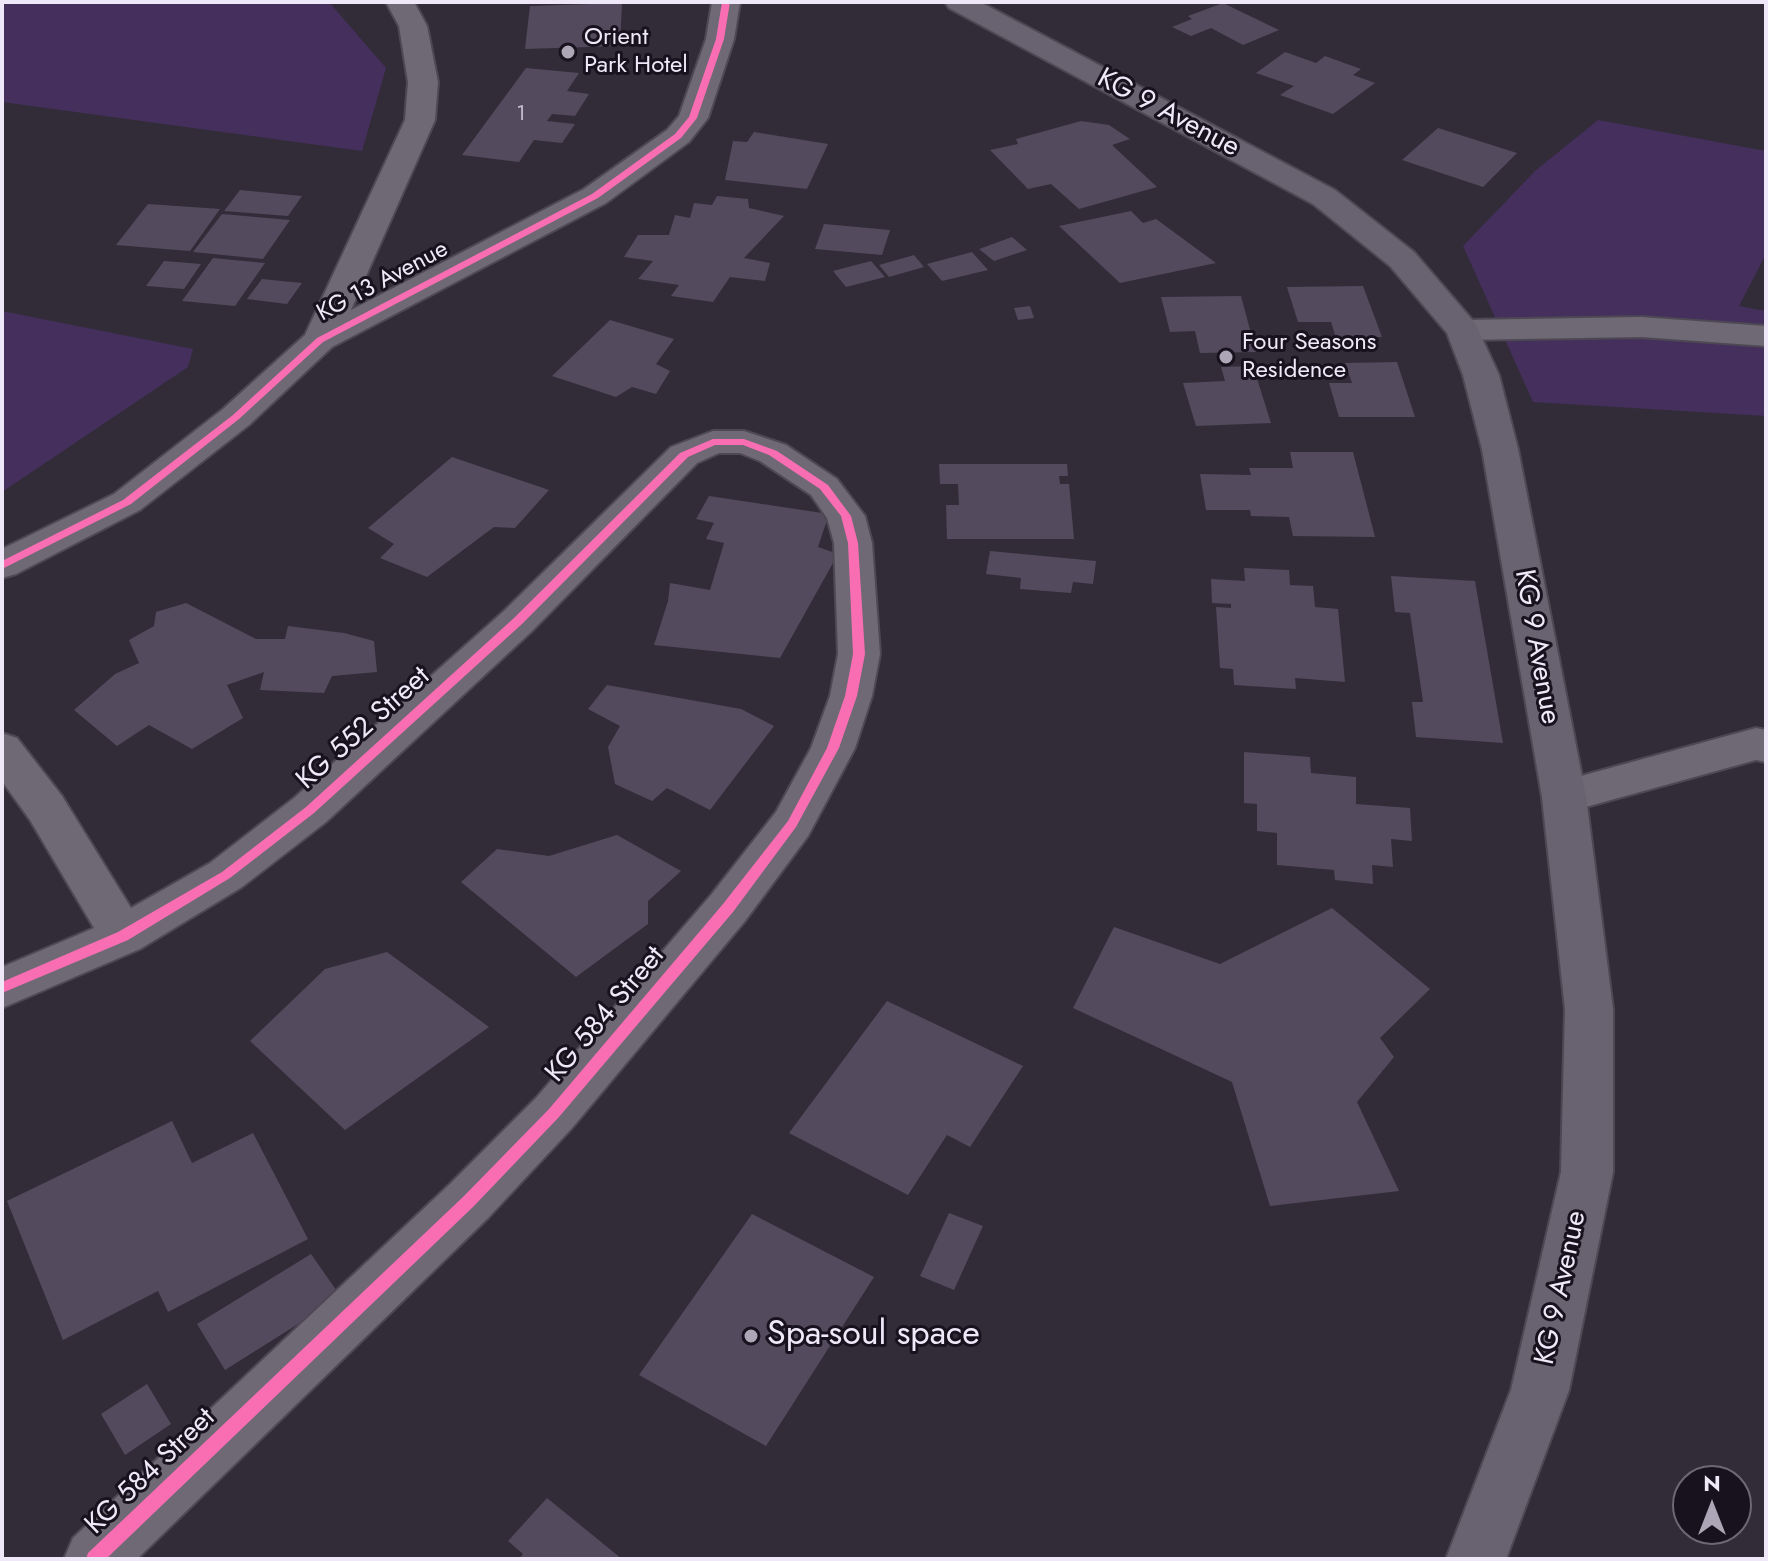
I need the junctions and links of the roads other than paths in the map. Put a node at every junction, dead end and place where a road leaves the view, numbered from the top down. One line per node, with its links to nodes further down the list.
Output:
1 (400, 2): 6 (street)
2 (726, 2): 6 (street, KG 13 Avenue)
3 (959, 2): 4 (main road, KG 9 Avenue)
4 (1463, 330): 5 (street); 11 (main road, KG 9 Avenue)
5 (1766, 336)
6 (320, 340): 8 (street, KG 13 Avenue)
7 (713, 442): 12 (street, KG 552 Street); 14 (street, KG 584 Street)
8 (2, 565)
9 (1766, 746): 11 (street)
10 (2, 749): 12 (street)
11 (1564, 797): 15 (main road, KG 9 Avenue)
12 (123, 936): 13 (street, KG 552 Street)
13 (2, 988)
14 (94, 1559)
15 (1476, 1559)

